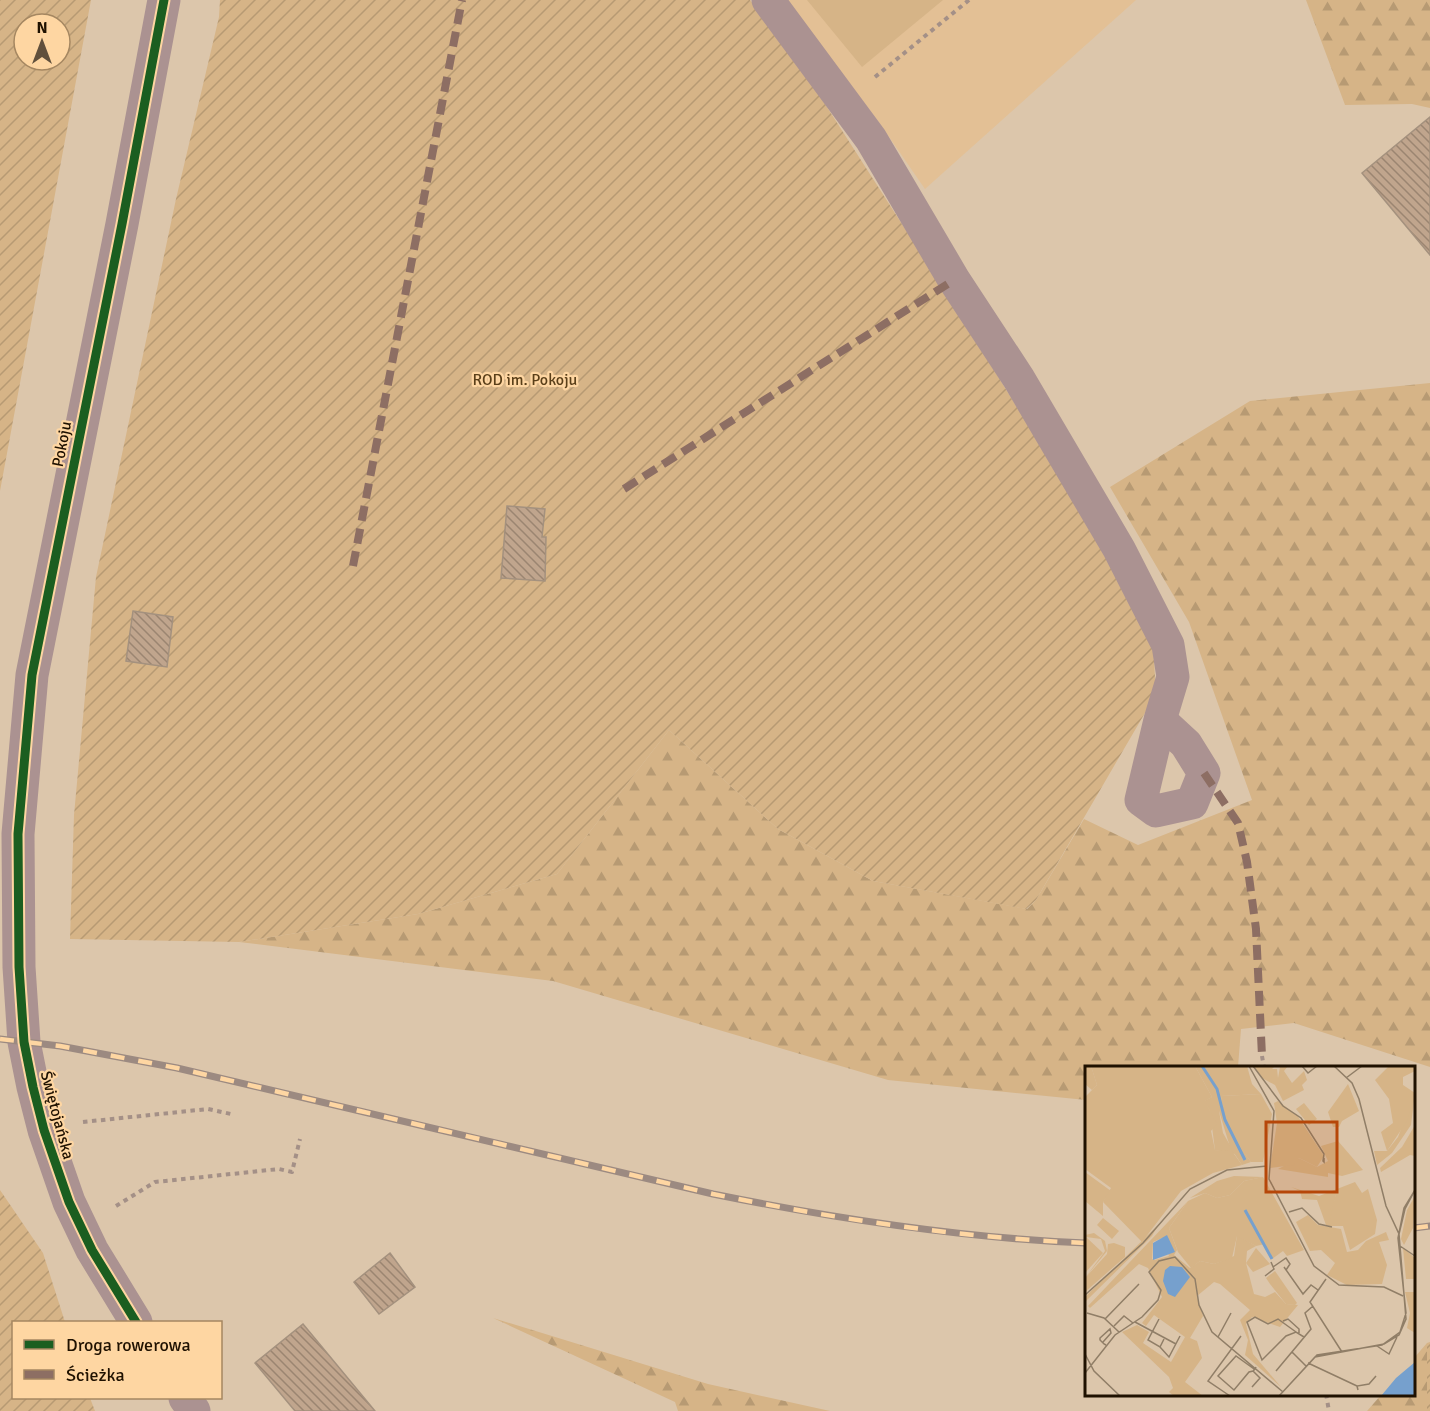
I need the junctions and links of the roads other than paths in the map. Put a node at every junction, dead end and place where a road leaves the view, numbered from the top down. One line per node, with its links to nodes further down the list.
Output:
1 (164, 0): 4 (street, Pokoju)
2 (768, 0): 3 (street)
3 (1160, 720)
4 (8, 898): 5 (street, Świętojańska)
5 (135, 1321)

